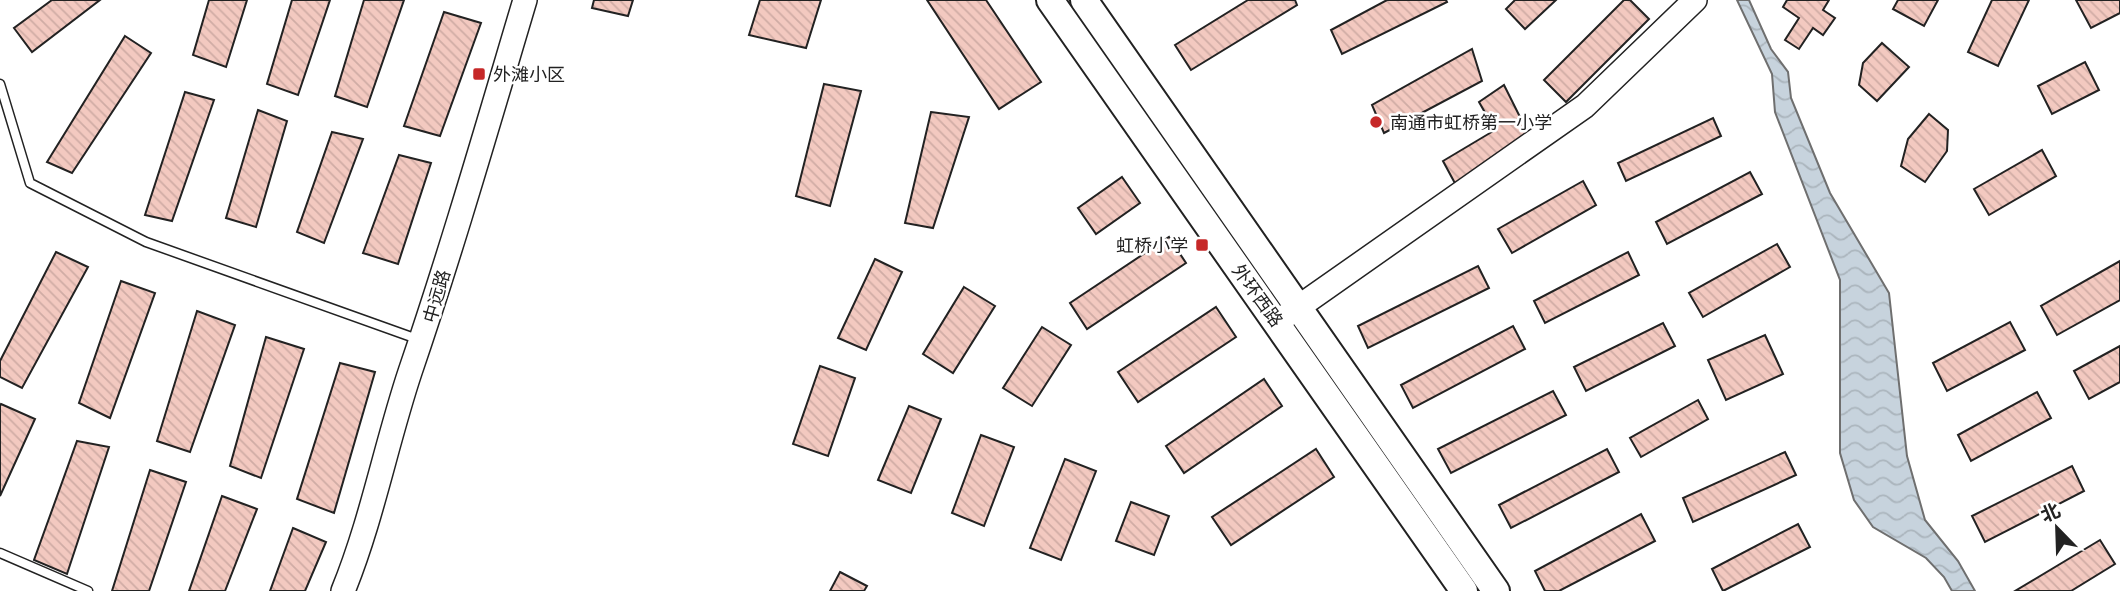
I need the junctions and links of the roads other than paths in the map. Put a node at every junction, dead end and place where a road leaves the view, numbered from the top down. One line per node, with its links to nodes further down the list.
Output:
1 (525, 0): 7 (street, 中远路)
2 (1050, 0): 6 (main road, 外环西路)
3 (1084, 0): 6 (main road, 外环西路)
4 (1695, 0): 6 (street)
5 (0, 84): 7 (lane)
6 (1288, 315): 11 (main road, 外环西路); 12 (main road, 外环西路)
7 (423, 341): 10 (street, 中远路)
8 (0, 553): 9 (lane)
9 (89, 591)
10 (343, 591)
11 (1464, 591)
12 (1496, 591)

